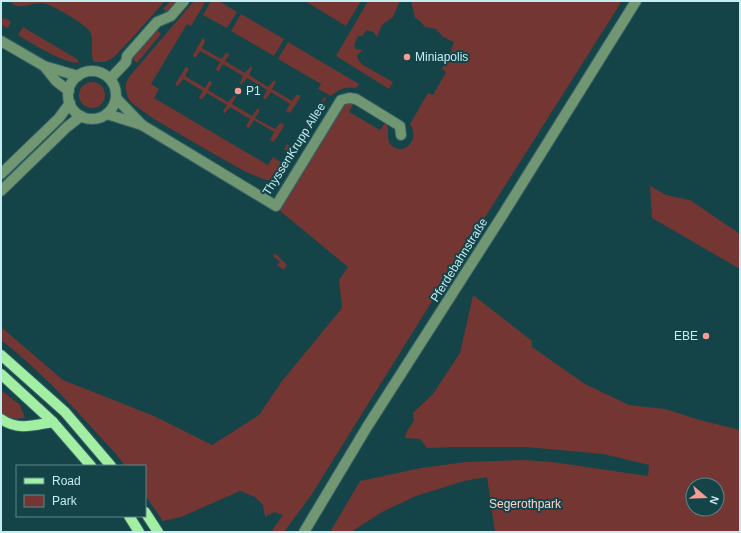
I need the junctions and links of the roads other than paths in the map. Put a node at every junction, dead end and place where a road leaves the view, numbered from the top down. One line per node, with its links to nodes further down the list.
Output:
1 (184, 1): 6 (street)
2 (636, 1): 26 (street, Pferdebahnstraße)
3 (1, 41): 4 (street)
4 (44, 66): 5 (street); 7 (street)
5 (78, 76): 6 (street); 7 (street)
6 (110, 79): 8 (street)
7 (69, 91): 9 (street)
8 (116, 98): 10 (street); 12 (street, ThyssenKrupp Allee)
9 (70, 103): 11 (street); 14 (street)
10 (107, 114): 11 (street); 12 (street, ThyssenKrupp Allee)
11 (81, 116): 15 (street)
12 (142, 125): 13 (street, ThyssenKrupp Allee)
13 (401, 134)
14 (1, 174)
15 (1, 191)
16 (1, 355): 21 (main road)
17 (1, 374): 19 (main road)
18 (1, 419): 19 (main road)
19 (53, 422): 20 (main road)
20 (90, 465)
21 (110, 465)
22 (146, 514): 25 (main road)
23 (130, 517): 24 (main road)
24 (139, 532)
25 (158, 532)
26 (304, 532)

